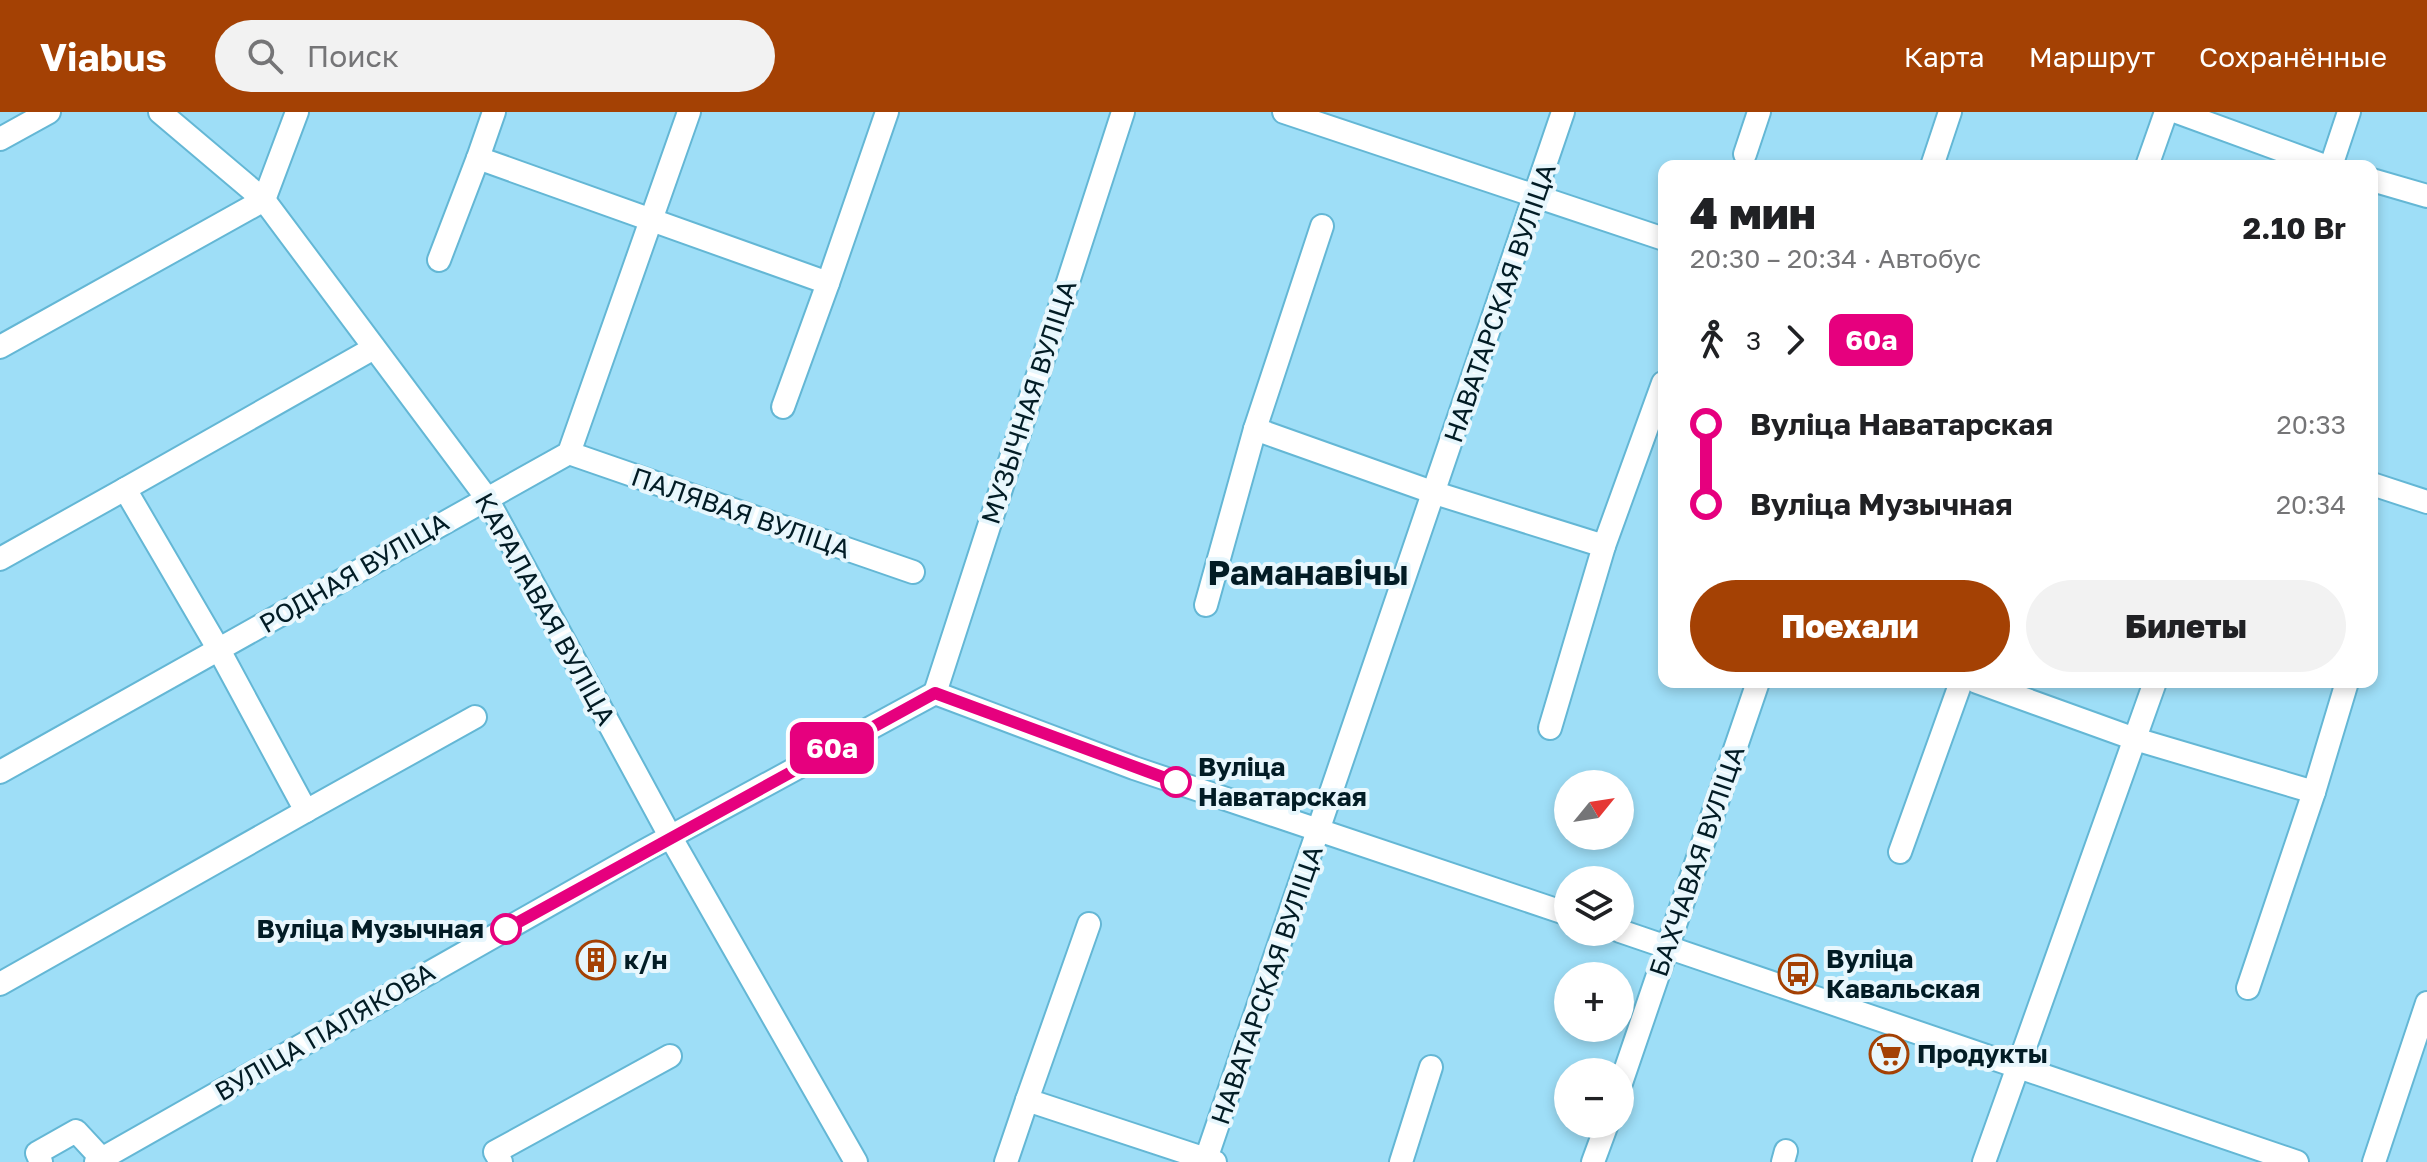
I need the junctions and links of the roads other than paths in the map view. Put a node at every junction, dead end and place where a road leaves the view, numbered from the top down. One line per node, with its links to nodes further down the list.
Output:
1 (49, 112): 15 (street)
2 (160, 112): 25 (street, КАРАЛАВАЯ ВУЛІЦА)
3 (297, 112): 25 (street)
4 (494, 112): 17 (street)
5 (689, 112): 26 (street)
6 (887, 112): 30 (street)
7 (1123, 112): 52 (street, МУЗЫЧНАЯ ВУЛІЦА)
8 (1284, 112): 23 (street)
9 (1563, 112): 23 (street, НАВАТАРСКАЯ ВУЛІЦА)
10 (1759, 112): 16 (street)
11 (1950, 112): 18 (street)
12 (2166, 112): 19 (street)
13 (2177, 112): 20 (street)
14 (2349, 112): 21 (street)
15 (0, 139)
16 (1745, 154)
17 (478, 158): 26 (street); 29 (street)
18 (1934, 160)
19 (2149, 160)
20 (2311, 160)
21 (2330, 160)
22 (2378, 182): 24 (street)
23 (1537, 194): 28 (street); 39 (street, НАВАТАРСКАЯ ВУЛІЦА)
24 (2427, 196)
25 (264, 200): 31 (street); 32 (street, КАРАЛАВАЯ ВУЛІЦА)
26 (652, 222): 30 (street); 36 (street)
27 (1322, 226): 35 (street)
28 (1658, 237)
29 (439, 260)
30 (828, 283): 34 (street)
31 (0, 347)
32 (374, 348): 38 (street); 40 (street, КАРАЛАВАЯ ВУЛІЦА)
33 (1658, 397): 42 (street)
34 (783, 407)
35 (1255, 429): 39 (street); 45 (street)
36 (569, 453): 40 (street, РОДНАЯ ВУЛІЦА); 44 (street, ПАЛЯВАЯ ВУЛІЦА)
37 (2378, 486): 41 (street)
38 (125, 489): 43 (street); 46 (street)
39 (1435, 493): 42 (street); 59 (street, НАВАТАРСКАЯ ВУЛІЦА)
40 (486, 497): 46 (street, РОДНАЯ ВУЛІЦА); 60 (street, КАРАЛАВАЯ ВУЛІЦА)
41 (2427, 502)
42 (1604, 546): 54 (street)
43 (0, 559)
44 (913, 572)
45 (1206, 605)
46 (219, 650): 56 (street, РОДНАЯ ВУЛІЦА); 58 (street)
47 (1756, 688): 65 (street, БАХЧАВАЯ ВУЛІЦА)
48 (1959, 688): 61 (street)
49 (1994, 688): 55 (street)
50 (2153, 688): 55 (street)
51 (2345, 688): 57 (street)
52 (935, 693): 59 (street); 60 (street, ВУЛІЦА ПАЛЯКОВА)
53 (475, 717): 58 (street)
54 (1550, 728)
55 (2135, 739): 57 (street); 72 (street)
56 (0, 772)
57 (2314, 792): 67 (street)
58 (306, 811): 66 (street)
59 (1321, 830): 62 (street); 77 (street, НАВАТАРСКАЯ ВУЛІЦА)
60 (670, 836): 76 (street, ВУЛІЦА ПАЛЯКОВА); 79 (street, КАРАЛАВАЯ ВУЛІЦА)
61 (1900, 852)
62 (1554, 909)
63 (1089, 924): 73 (street)
64 (1634, 936): 65 (street)
65 (1668, 948): 70 (street, БАХЧАВАЯ ВУЛІЦА); 72 (street)
66 (0, 984)
67 (2248, 988)
68 (2427, 1003): 85 (street)
69 (670, 1056): 75 (street)
70 (1630, 1058)
71 (1431, 1067): 81 (street)
72 (2017, 1068): 83 (street); 84 (street)
73 (1027, 1100): 77 (street, НАВАТАРСКАЯ ВУЛІЦА); 80 (street)
74 (1602, 1138): 82 (street)
75 (492, 1159)
76 (99, 1160): 78 (street)
77 (1208, 1161)
78 (41, 1162)
79 (856, 1162)
80 (1006, 1162)
81 (1401, 1162)
82 (1593, 1162)
83 (1984, 1162)
84 (2297, 1162)
85 (2374, 1162)

